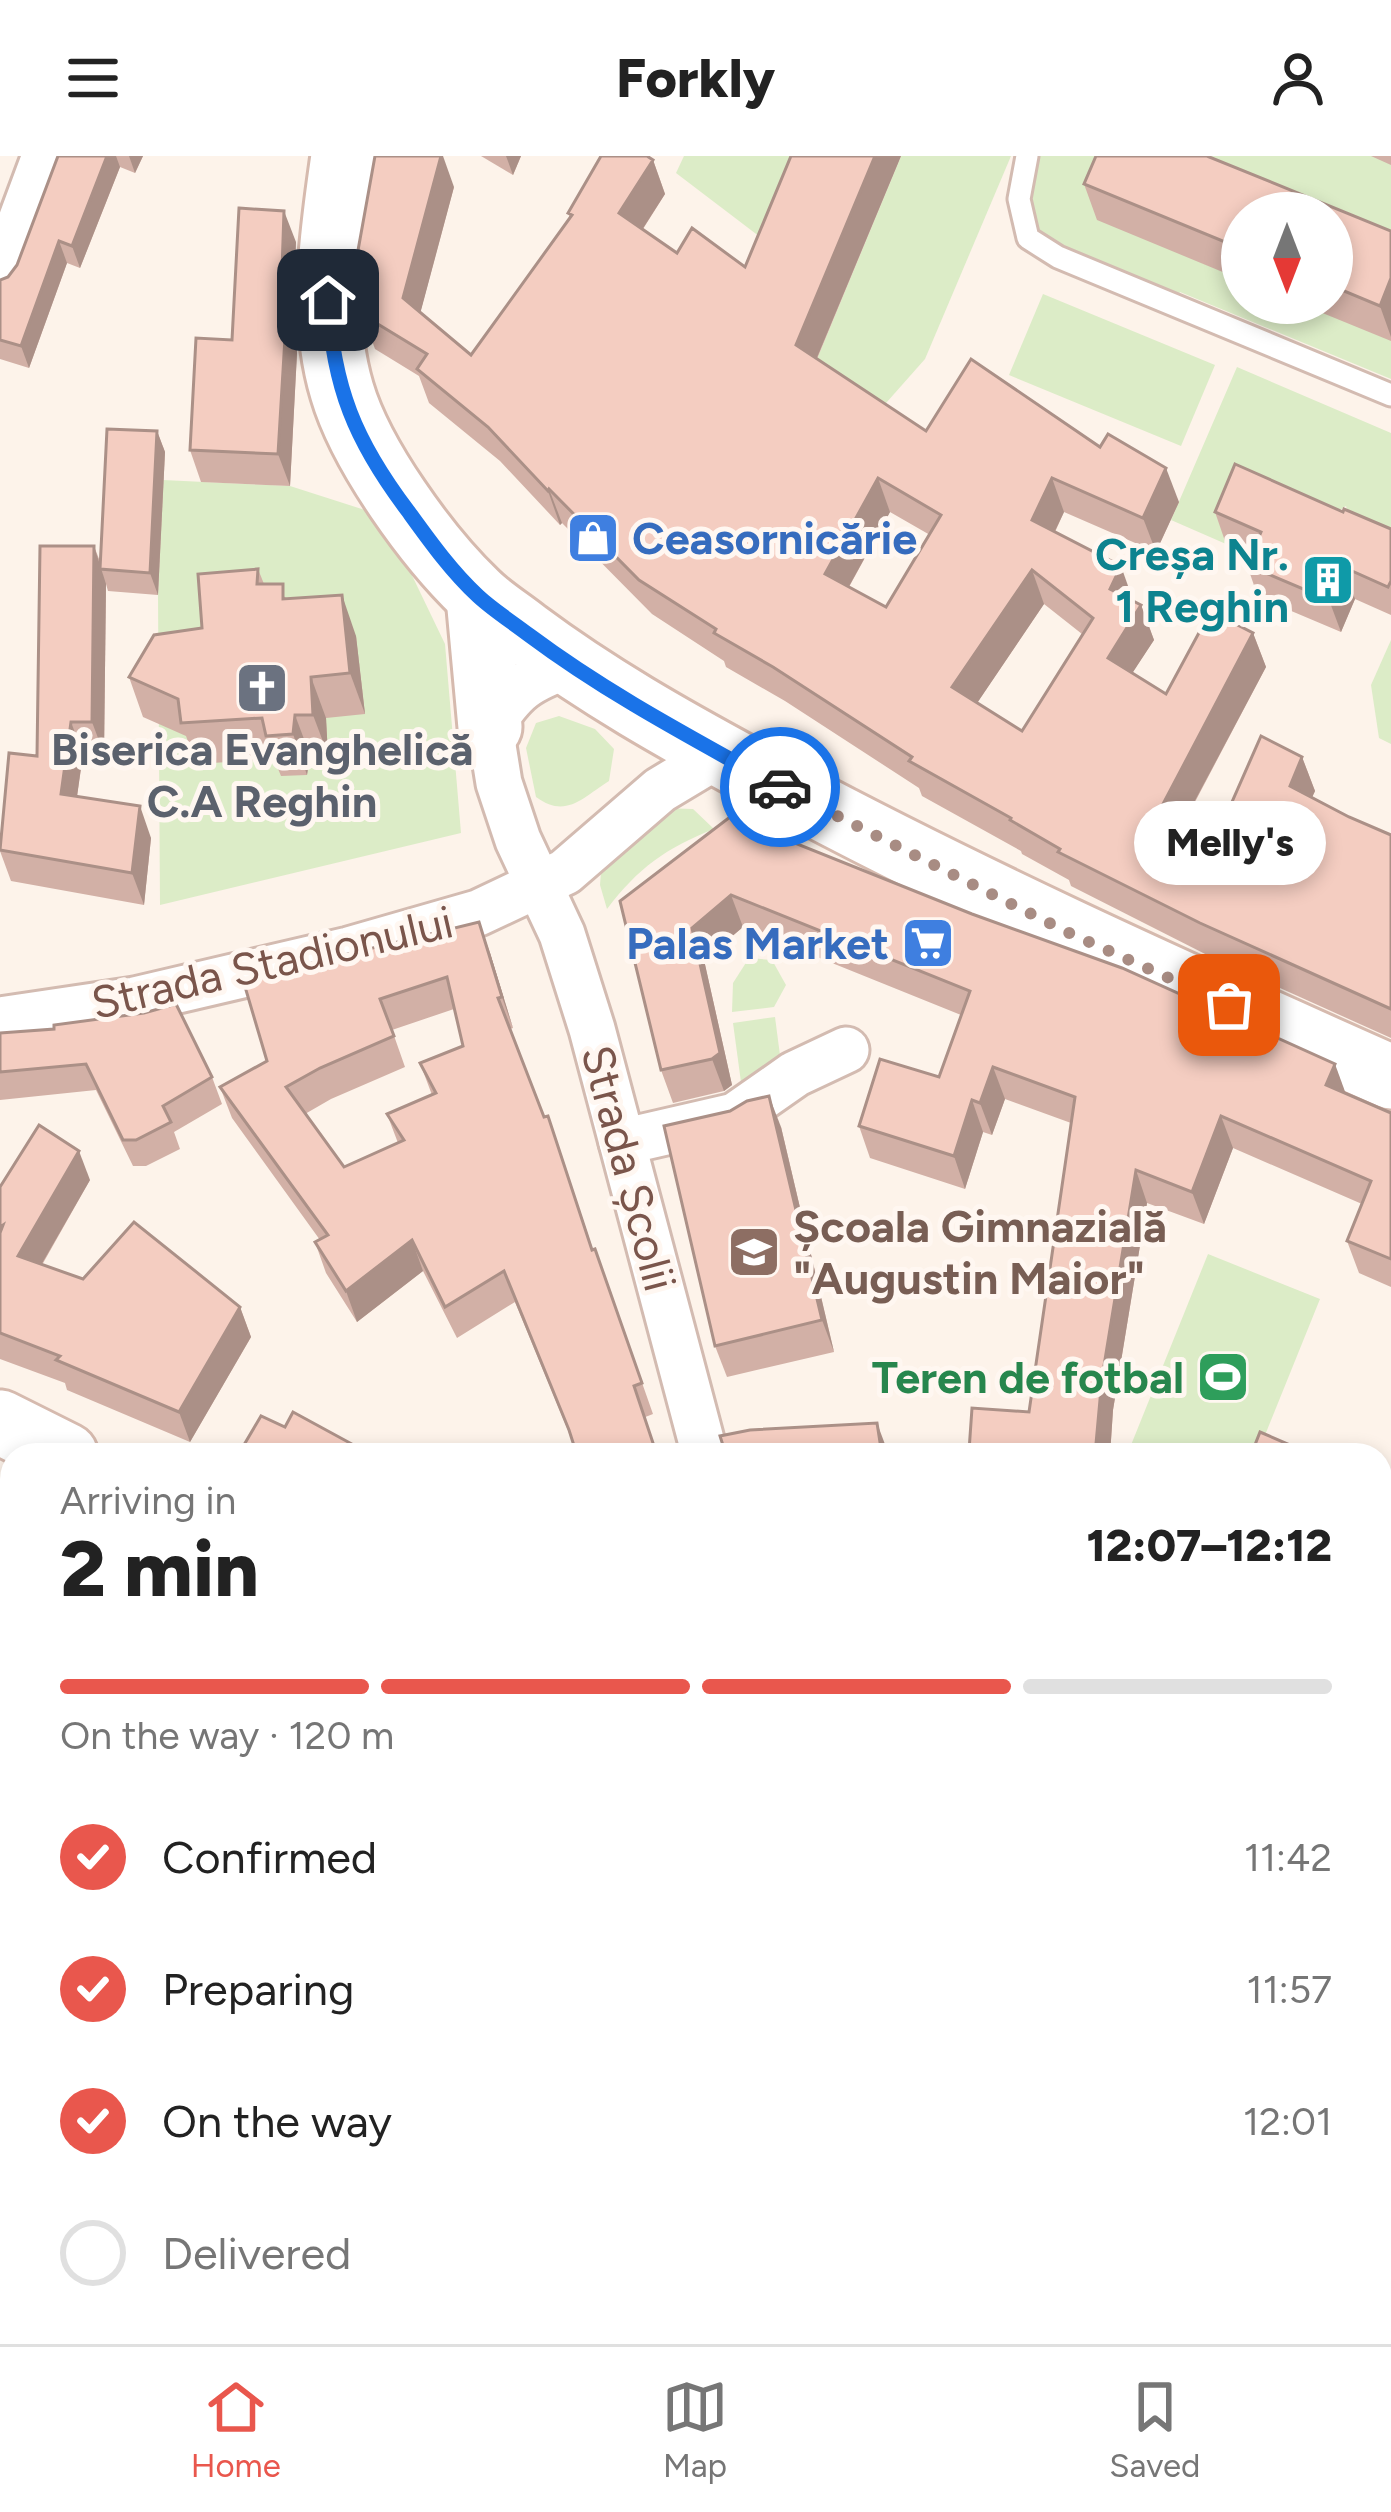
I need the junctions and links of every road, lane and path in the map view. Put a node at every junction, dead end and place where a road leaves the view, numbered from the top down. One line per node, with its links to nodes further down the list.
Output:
1 (45, 156): 4 (street)
2 (343, 156): 6 (main road)
3 (1027, 156): 5 (lane)
4 (0, 277)
5 (1391, 395)
6 (478, 596): 7 (main road); 8 (main road)
7 (569, 665): 8 (street); 9 (main road)
8 (490, 727): 10 (street, Strada Școlii)
9 (720, 754): 10 (street); 13 (main road)
10 (540, 886): 11 (street, Strada Stadionului); 14 (street, Strada Școlii)
11 (0, 1020)
12 (846, 1050): 14 (street)
13 (1391, 1077)
14 (622, 1142): 17 (street, Strada Școlii)
15 (0, 1422): 16 (main road)
16 (42, 1443)
17 (702, 1443)

